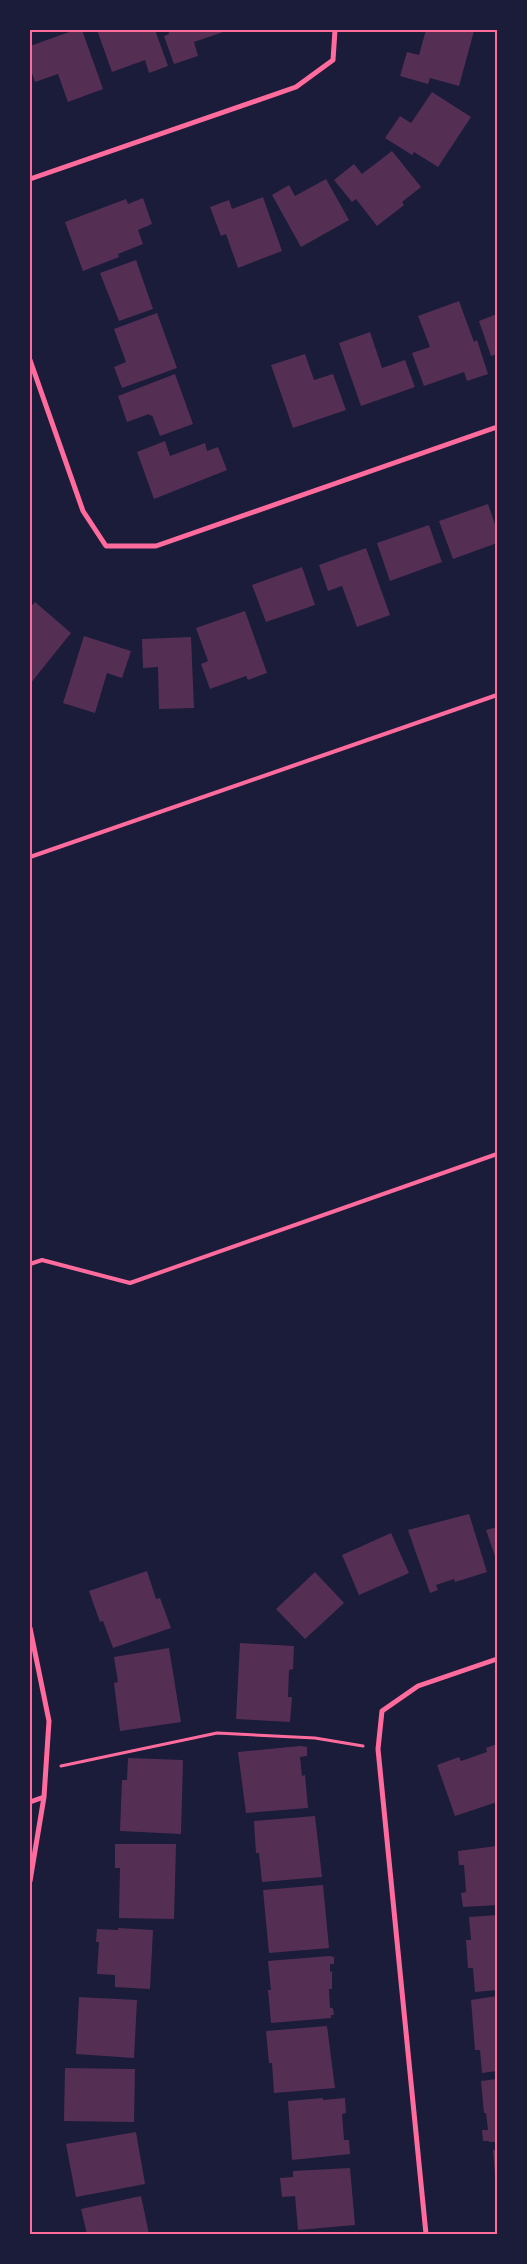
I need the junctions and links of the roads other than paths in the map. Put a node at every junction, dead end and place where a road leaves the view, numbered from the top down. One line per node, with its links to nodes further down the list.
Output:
1 (335, 30): 2 (street)
2 (30, 179)
3 (30, 360): 4 (street)
4 (497, 427)
5 (497, 695): 6 (lane)
6 (30, 857)
7 (497, 1154): 8 (lane)
8 (30, 1264)
9 (30, 1628): 11 (street)
10 (497, 1659): 14 (street)
11 (44, 1797): 12 (street); 13 (street)
12 (30, 1802)
13 (30, 1881)
14 (426, 2234)

